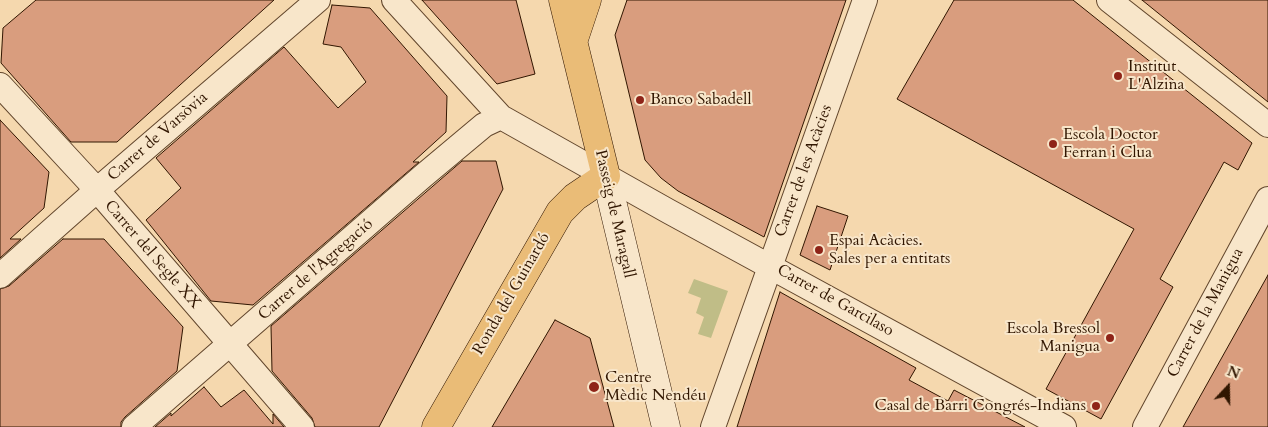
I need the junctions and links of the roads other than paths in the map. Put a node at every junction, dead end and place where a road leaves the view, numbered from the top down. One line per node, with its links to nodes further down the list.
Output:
1 (318, 0): 12 (street, Carrer de Varsòvia)
2 (394, 0): 9 (street, Carrer de Garcilaso)
3 (563, 0): 7 (main road, Passeig de Maragall)
4 (587, 0): 7 (main road)
5 (865, 0): 14 (street, Carrer de les Acàcies)
6 (1109, 0): 10 (street)
7 (574, 39): 11 (main road, Passeig de Maragall)
8 (0, 85): 12 (street, Carrer del Segle XX)
9 (501, 117): 11 (street, Carrer de Garcilaso); 16 (street, Carrer de l'Agregació)
10 (1268, 125)
11 (606, 176): 14 (street, Carrer de Garcilaso); 19 (main road, Ronda del Guinardó); 20 (main road, Passeig de Maragall)
12 (97, 190): 15 (street, Carrer de Varsòvia); 16 (street, Carrer del Segle XX)
13 (1268, 199): 23 (street, Carrer de la Manigua)
14 (770, 266): 21 (street, Carrer de les Acàcies); 22 (street, Carrer de Garcilaso)
15 (0, 276)
16 (230, 344): 17 (street, Carrer de l'Agregació); 18 (street, Carrer del Segle XX)
17 (134, 427)
18 (302, 427)
19 (436, 427)
20 (666, 427)
21 (713, 427)
22 (1064, 427)
23 (1145, 427)

